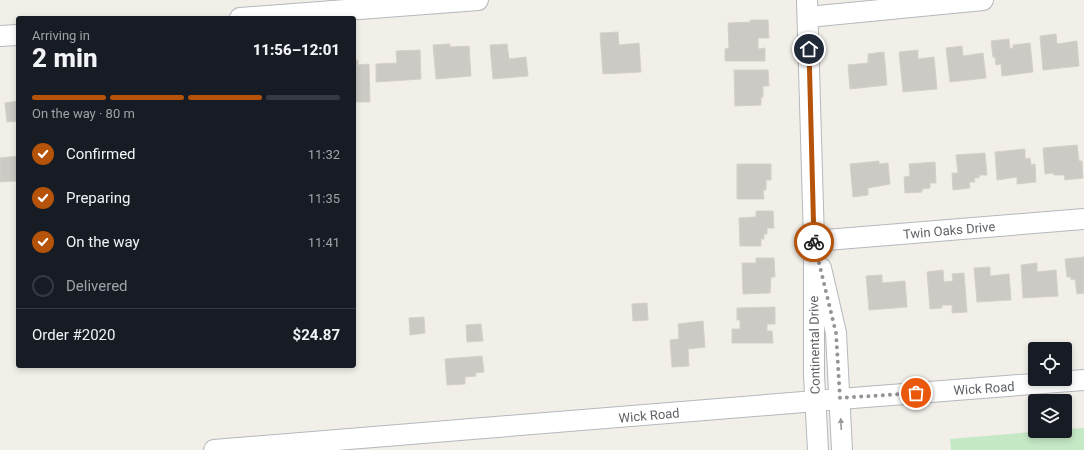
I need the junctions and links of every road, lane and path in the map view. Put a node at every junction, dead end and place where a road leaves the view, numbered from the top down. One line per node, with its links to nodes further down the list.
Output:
1 (478, 0): 4 (street)
2 (983, 0): 3 (street)
3 (808, 9): 8 (street, Continental Drive)
4 (266, 16)
5 (16, 35): 6 (street)
6 (0, 36)
7 (1084, 219): 8 (street, Twin Oaks Drive)
8 (814, 241): 10 (street, Continental Drive); 11 (street, Continental Drive)
9 (1084, 380): 10 (street, Wick Road)
10 (840, 398): 11 (street, Wick Road); 14 (street, Continental Drive, one-way to 10)
11 (815, 402): 12 (street, Wick Road); 13 (street, Continental Drive)
12 (214, 450)
13 (818, 450)
14 (842, 450)

